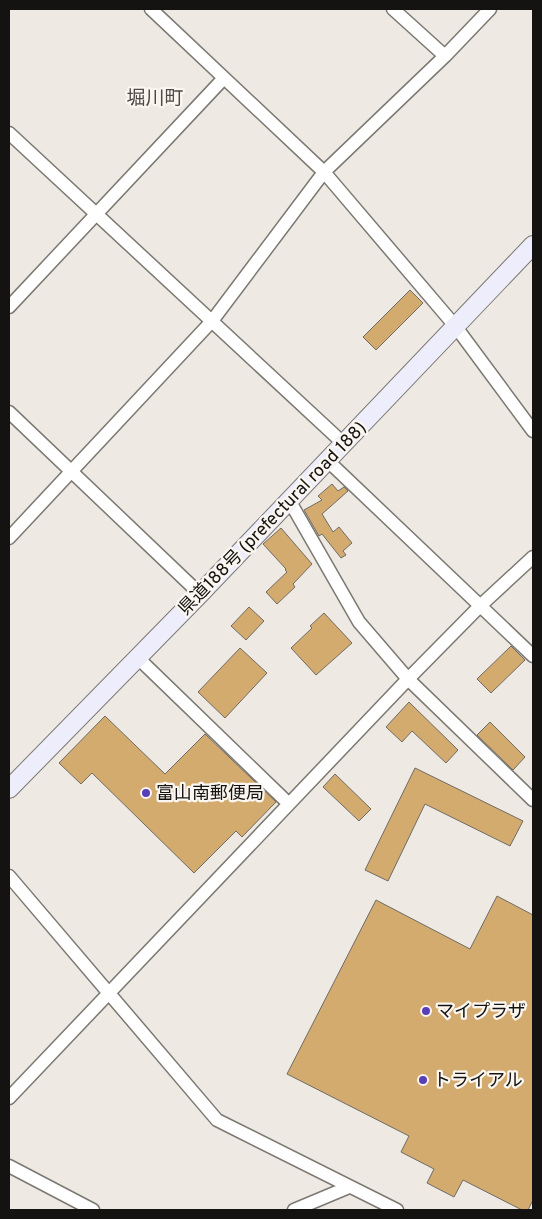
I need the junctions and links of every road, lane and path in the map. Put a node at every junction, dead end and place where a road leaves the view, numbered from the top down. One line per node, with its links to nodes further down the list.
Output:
1 (151, 9): 5 (street)
2 (393, 9): 4 (street)
3 (490, 9): 4 (street)
4 (445, 56): 7 (street)
5 (224, 78): 7 (street); 8 (street)
6 (9, 133): 8 (street)
7 (324, 172): 11 (street); 12 (street)
8 (97, 213): 10 (street); 11 (street)
9 (533, 245): 12 (main road, 県道188号 (prefectural road 188))
10 (9, 307)
11 (212, 321): 15 (street); 17 (street)
12 (456, 326): 14 (street); 15 (main road, 県道188号 (prefectural road 188))
13 (9, 412): 17 (street)
14 (533, 431)
15 (343, 443): 16 (main road, 県道188号 (prefectural road 188))
16 (327, 460): 18 (main road, 県道188号 (prefectural road 188)); 22 (street)
17 (72, 470): 19 (street); 21 (street)
18 (290, 500): 21 (main road, 県道188号 (prefectural road 188)); 25 (street)
19 (9, 538)
20 (533, 556): 22 (street)
21 (200, 594): 24 (main road, 県道188号 (prefectural road 188))
22 (480, 606): 23 (street); 25 (street)
23 (533, 656)
24 (137, 657): 26 (main road, 県道188号 (prefectural road 188)); 28 (street)
25 (408, 679): 27 (street); 28 (street)
26 (9, 789)
27 (533, 800)
28 (289, 804): 30 (street)
29 (9, 876): 30 (street)
30 (108, 994): 31 (street); 33 (street)
31 (9, 1098)
32 (9, 1166): 34 (street)
33 (349, 1187): 35 (street); 36 (street)
34 (93, 1210)
35 (294, 1210)
36 (397, 1210)

